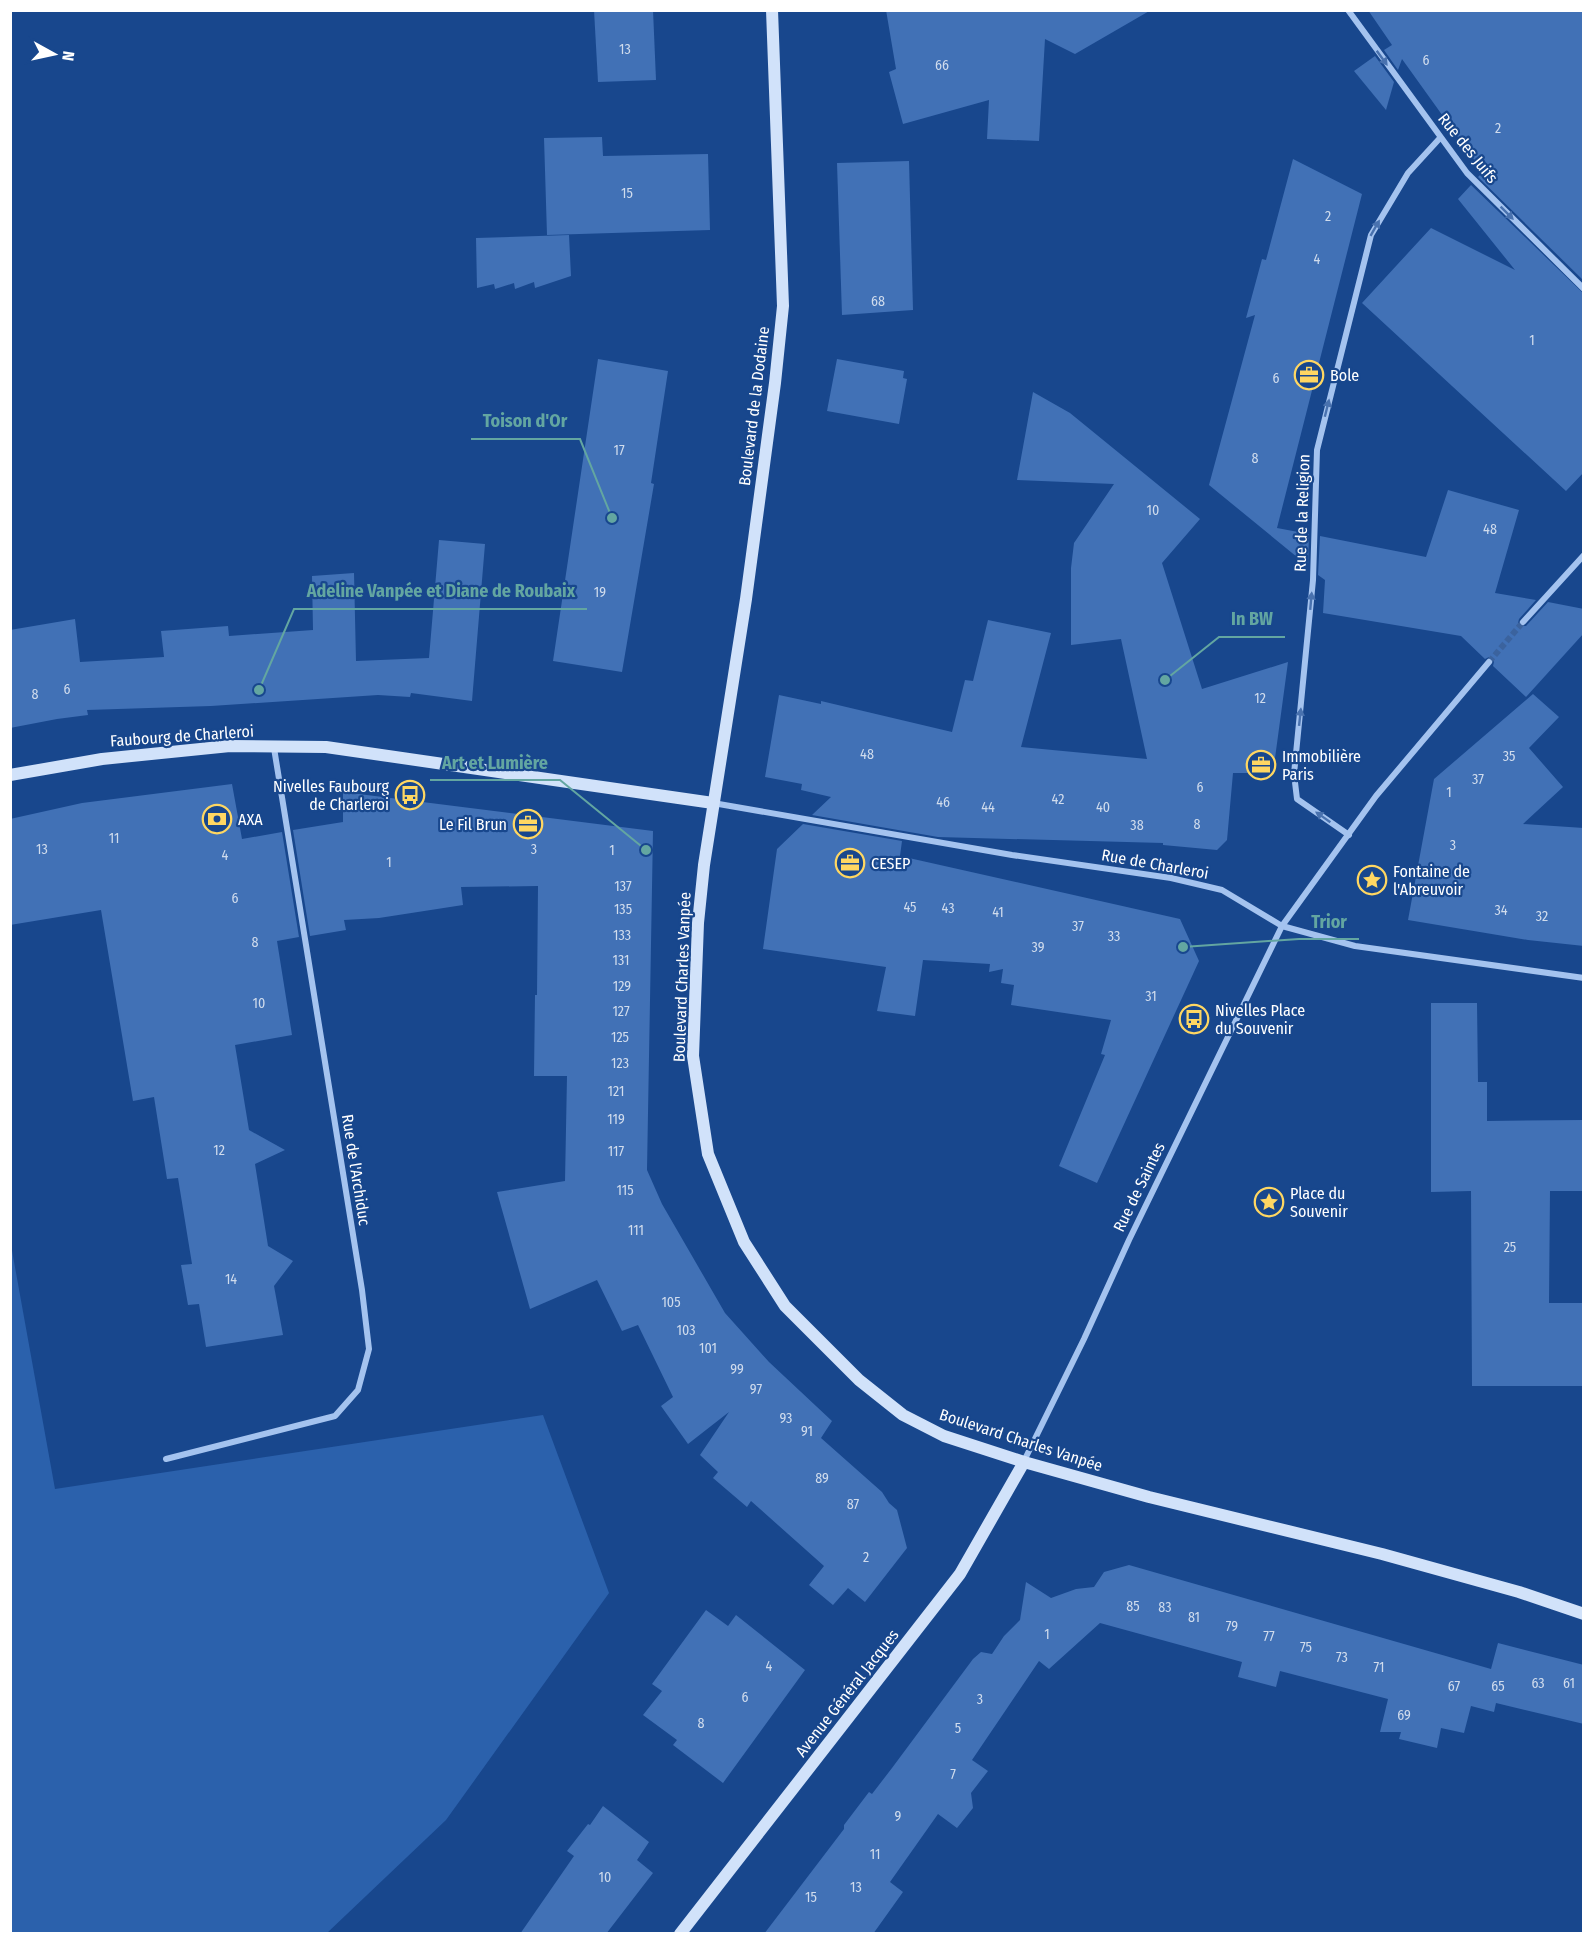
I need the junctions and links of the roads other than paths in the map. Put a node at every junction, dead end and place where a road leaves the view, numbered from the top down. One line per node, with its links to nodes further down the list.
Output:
1 (772, 10): 10 (main road, Boulevard de la Dodaine)
2 (1348, 10): 3 (street, Rue des Juifs, one-way to 3)
3 (1440, 138): 4 (street, Rue des Juifs, one-way to 4); 11 (street, Rue de la Religion, one-way to 3)
4 (1584, 289)
5 (1584, 555): 6 (street)
6 (1523, 622)
7 (1489, 662): 11 (street, Rue de Saintes)
8 (274, 748): 9 (main road, Faubourg de Charleroi); 10 (main road, Faubourg de Charleroi); 14 (street, Rue de l'Archiduc)
9 (10, 775)
10 (713, 803): 12 (street, Rue de Charleroi); 15 (main road, Boulevard Charles Vanpée)
11 (1348, 835): 12 (street, Rue de Saintes)
12 (1282, 926): 13 (street, Rue de Charleroi); 15 (street, Rue de Saintes)
13 (1584, 978)
14 (166, 1459)
15 (1024, 1462): 16 (main road, Boulevard Charles Vanpée); 17 (main road, Avenue Général Jacques)
16 (1584, 1614)
17 (680, 1934)

